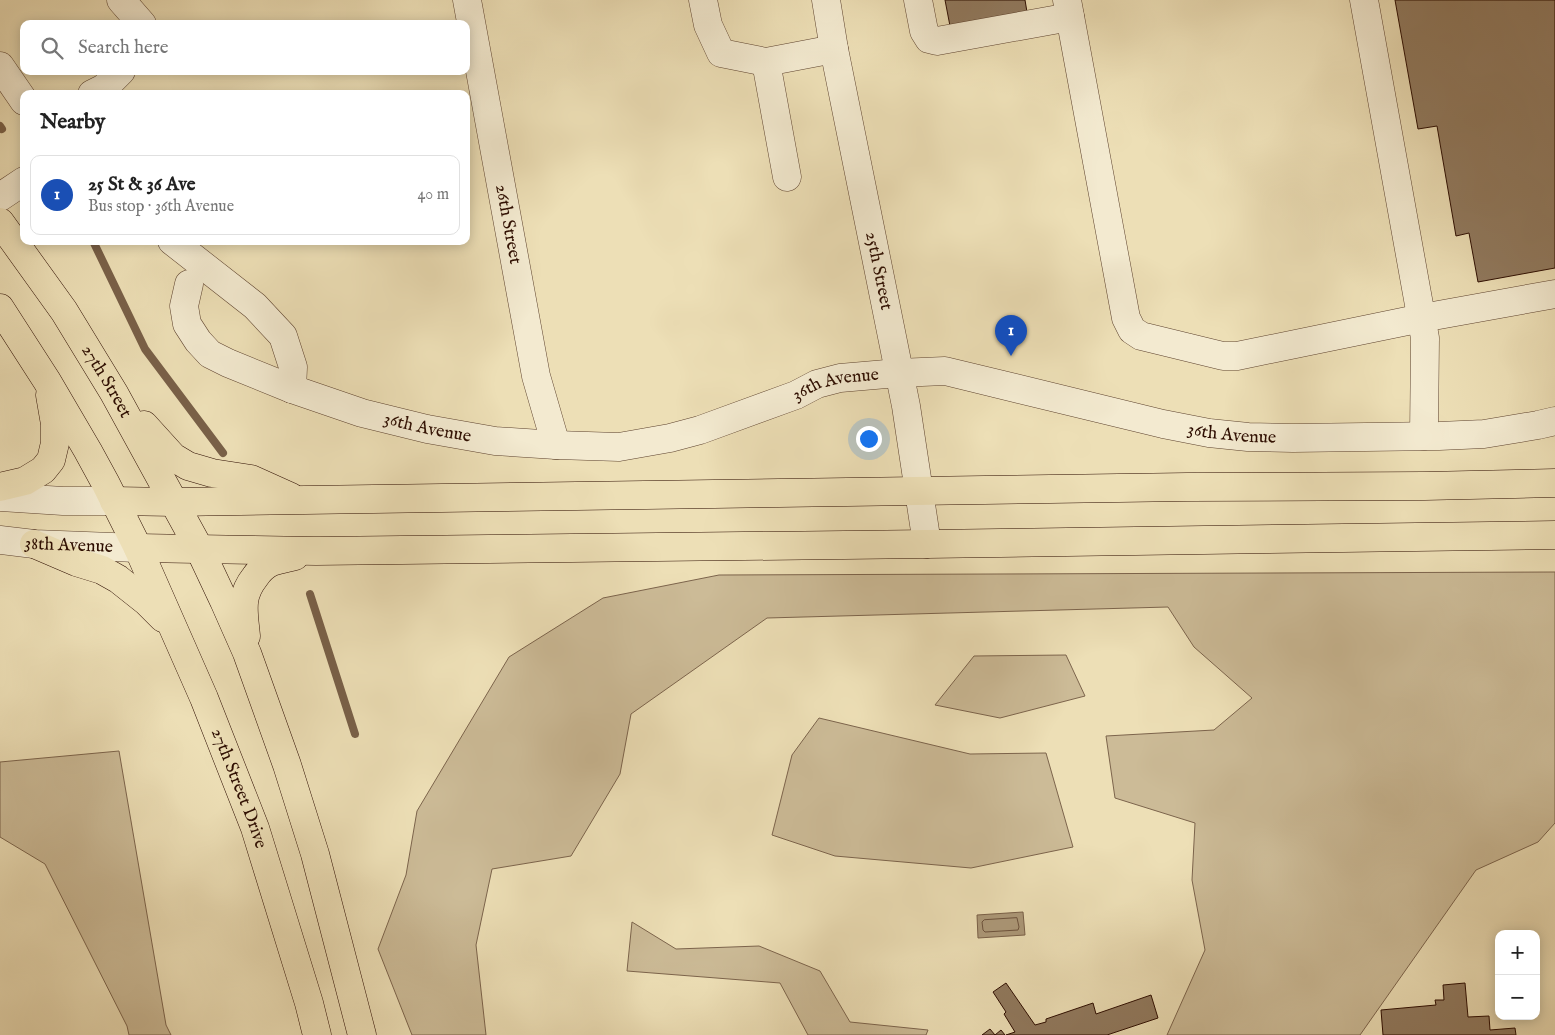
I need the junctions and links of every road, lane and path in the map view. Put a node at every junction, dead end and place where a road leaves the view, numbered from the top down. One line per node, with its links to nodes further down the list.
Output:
1 (121, 0): 8 (street)
2 (467, 0): 30 (street, 26th Street)
3 (703, 0): 10 (street)
4 (826, 0): 9 (street, 25th Street)
5 (918, 0): 7 (street)
6 (1364, 0): 23 (street)
7 (1068, 8): 23 (street)
8 (138, 20)
9 (834, 49): 10 (street); 24 (street, 25th Street)
10 (766, 62): 15 (street)
11 (0, 66): 14 (street)
12 (117, 75): 13 (street)
13 (100, 90)
14 (20, 95)
15 (787, 177)
16 (20, 184): 17 (street)
17 (0, 196)
18 (0, 222): 27 (main road, 27th Street)
19 (177, 245): 26 (street)
20 (189, 284): 26 (street, 36th Avenue)
21 (1555, 294): 23 (street)
22 (0, 308): 25 (main road)
23 (1422, 318): 29 (street)
24 (898, 372): 29 (street, 36th Avenue); 30 (street, 36th Avenue); 33 (street, 25th Street)
25 (47, 381): 32 (main road); 36 (main road)
26 (292, 389): 30 (street, 36th Avenue)
27 (114, 393): 35 (main road); 37 (main road, 27th Street)
28 (1555, 421): 29 (street, 36th Avenue)
29 (1424, 436)
30 (556, 446)
31 (1555, 483): 33 (main road)
32 (0, 487)
33 (920, 492): 35 (main road); 41 (street, 25th Street)
34 (0, 497): 36 (street)
35 (297, 500): 37 (main road)
36 (114, 501): 37 (main road); 42 (main road)
37 (174, 502): 43 (main road, 27th Street)
38 (1555, 535): 41 (main road)
39 (0, 540): 40 (street, 38th Avenue)
40 (34, 544): 42 (street, 38th Avenue); 45 (main road)
41 (927, 544): 44 (main road)
42 (138, 548): 43 (main road); 45 (main road, 27th Street Drive)
43 (200, 550): 44 (main road); 46 (main road)
44 (316, 551): 46 (main road)
45 (172, 627): 47 (main road, 27th Street Drive)
46 (247, 653): 48 (main road)
47 (316, 1035)
48 (362, 1035)

